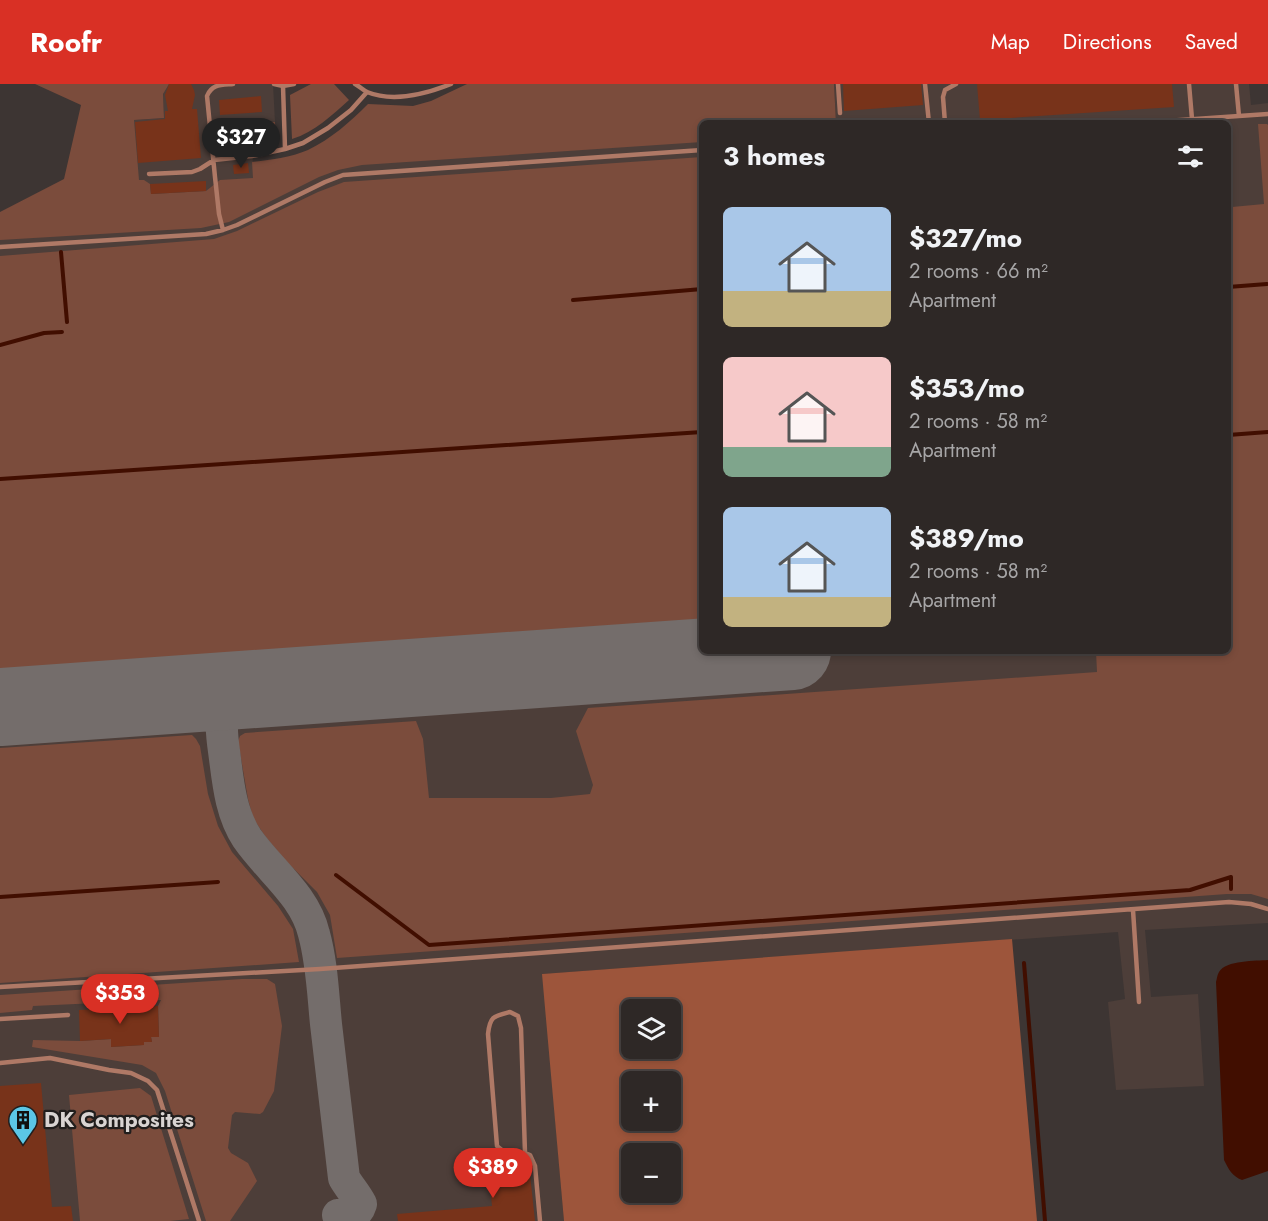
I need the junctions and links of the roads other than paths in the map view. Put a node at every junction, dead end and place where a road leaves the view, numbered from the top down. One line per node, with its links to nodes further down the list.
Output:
1 (233, 84): 22 (lane)
2 (274, 84): 11 (lane)
3 (294, 84): 11 (lane)
4 (355, 84): 12 (lane)
5 (451, 84): 12 (lane)
6 (838, 84): 13 (lane)
7 (925, 84): 17 (lane)
8 (956, 84): 18 (lane)
9 (1190, 84): 16 (lane)
10 (1236, 84): 15 (lane)
11 (283, 86): 20 (lane)
12 (367, 92): 20 (lane)
13 (840, 113)
14 (1268, 114): 15 (lane)
15 (1239, 116): 16 (lane)
16 (1192, 119): 19 (lane)
17 (929, 120)
18 (945, 120)
19 (1178, 120)
20 (285, 149): 22 (lane)
21 (699, 150): 24 (lane)
22 (214, 160): 23 (lane); 24 (lane)
23 (149, 174)
24 (223, 230): 25 (lane)
25 (0, 247)
26 (1133, 909): 27 (lane); 28 (lane); 29 (lane)
27 (1268, 909)
28 (0, 987)
29 (1139, 1002)
30 (68, 1015): 31 (lane)
31 (0, 1019)
32 (0, 1063): 34 (lane)
33 (525, 1153): 33 (lane); 35 (lane)
34 (199, 1221)
35 (540, 1221)

